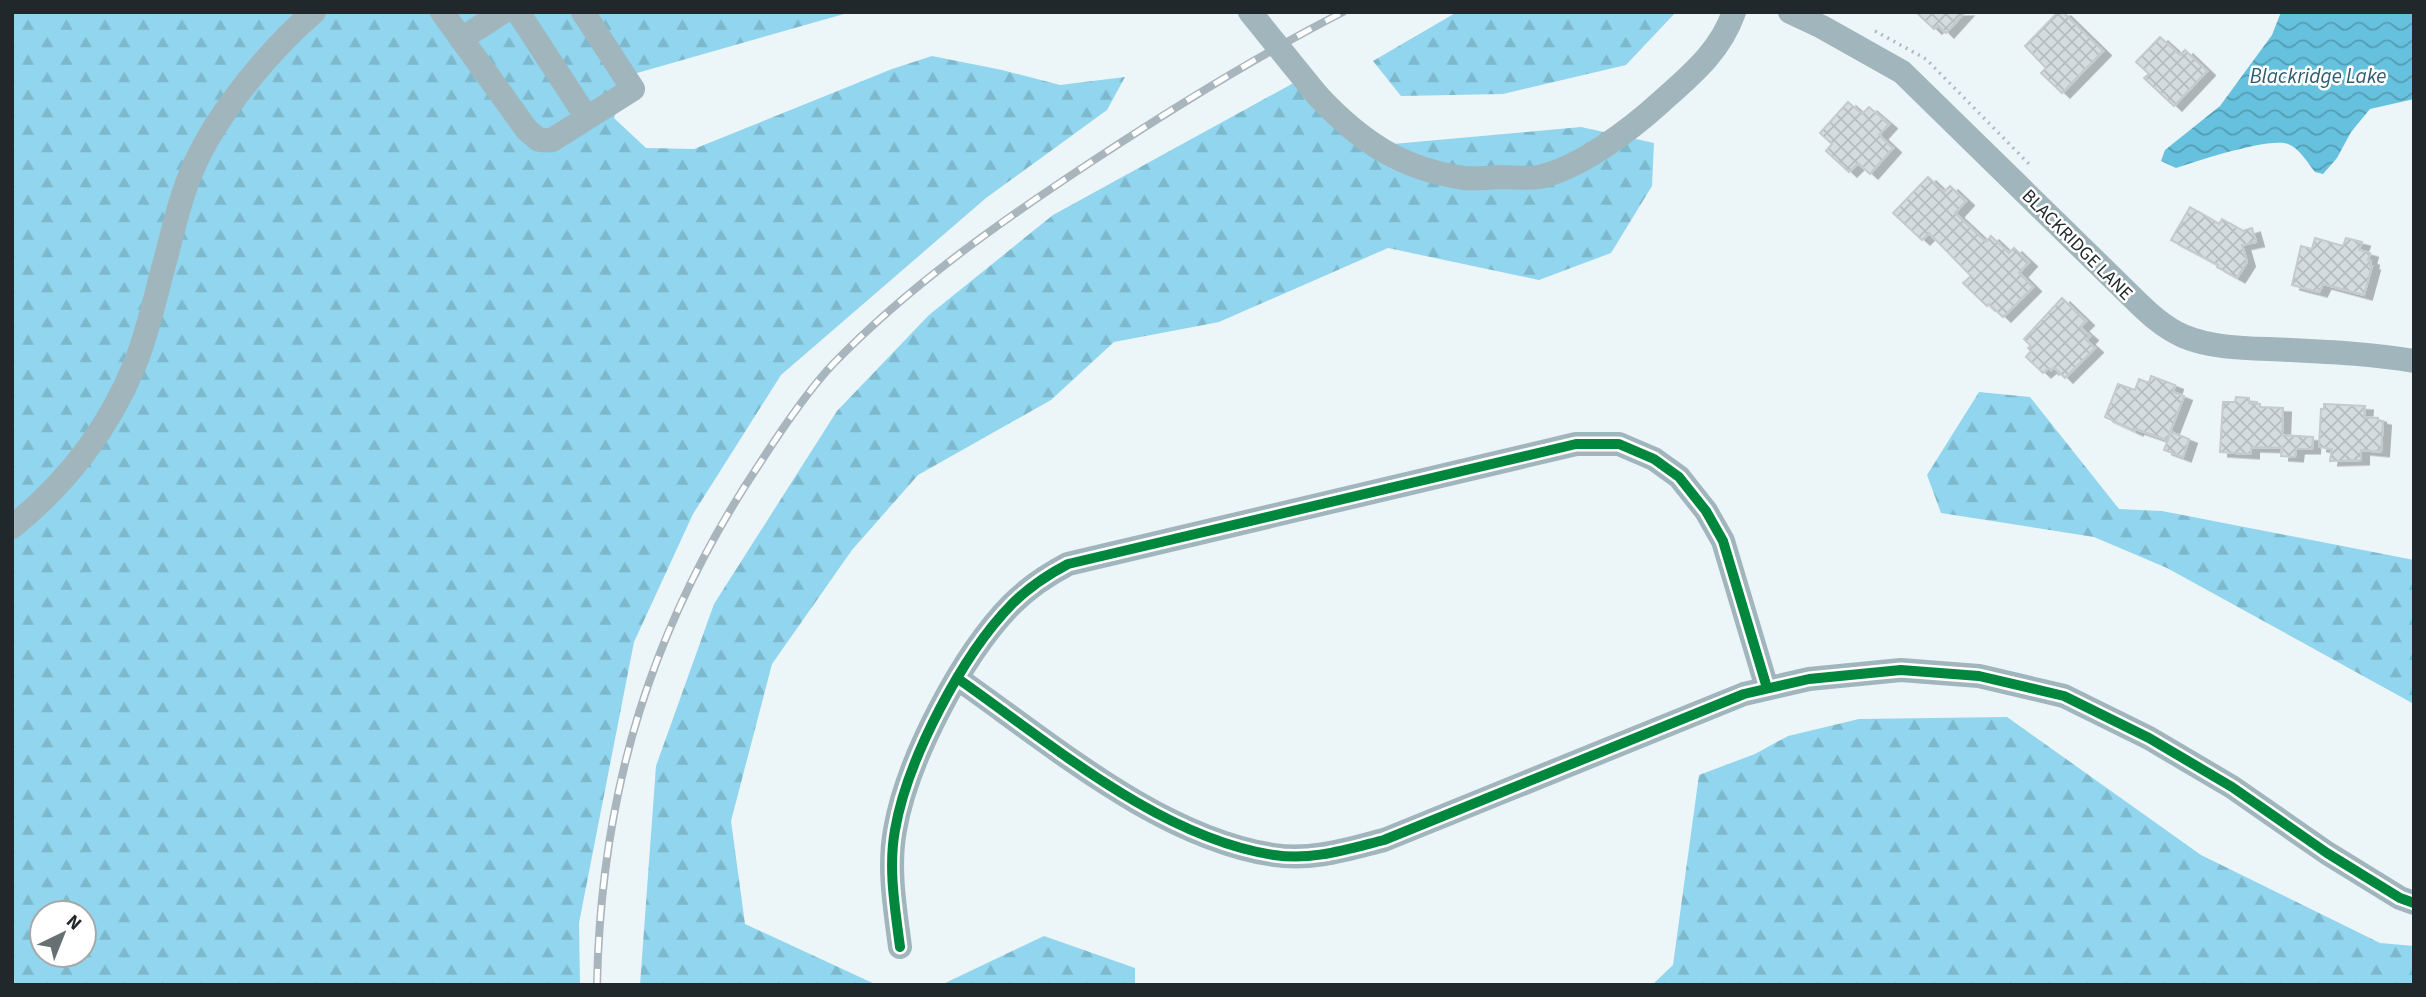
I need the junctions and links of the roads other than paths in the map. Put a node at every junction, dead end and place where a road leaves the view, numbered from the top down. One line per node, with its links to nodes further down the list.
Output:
1 (314, 12): 12 (street)
2 (442, 12): 9 (street)
3 (503, 12): 9 (street)
4 (518, 12): 10 (street)
5 (583, 12): 10 (street)
6 (1250, 12): 7 (street, bridge)
7 (1734, 12)
8 (1790, 12): 11 (street, BLACKRIDGE LANE)
9 (461, 39): 10 (street)
10 (587, 118)
11 (2414, 361)
12 (12, 527)
13 (957, 678): 14 (street); 14 (street); 16 (street)
14 (1767, 688): 15 (street)
15 (2414, 903)
16 (900, 947)

